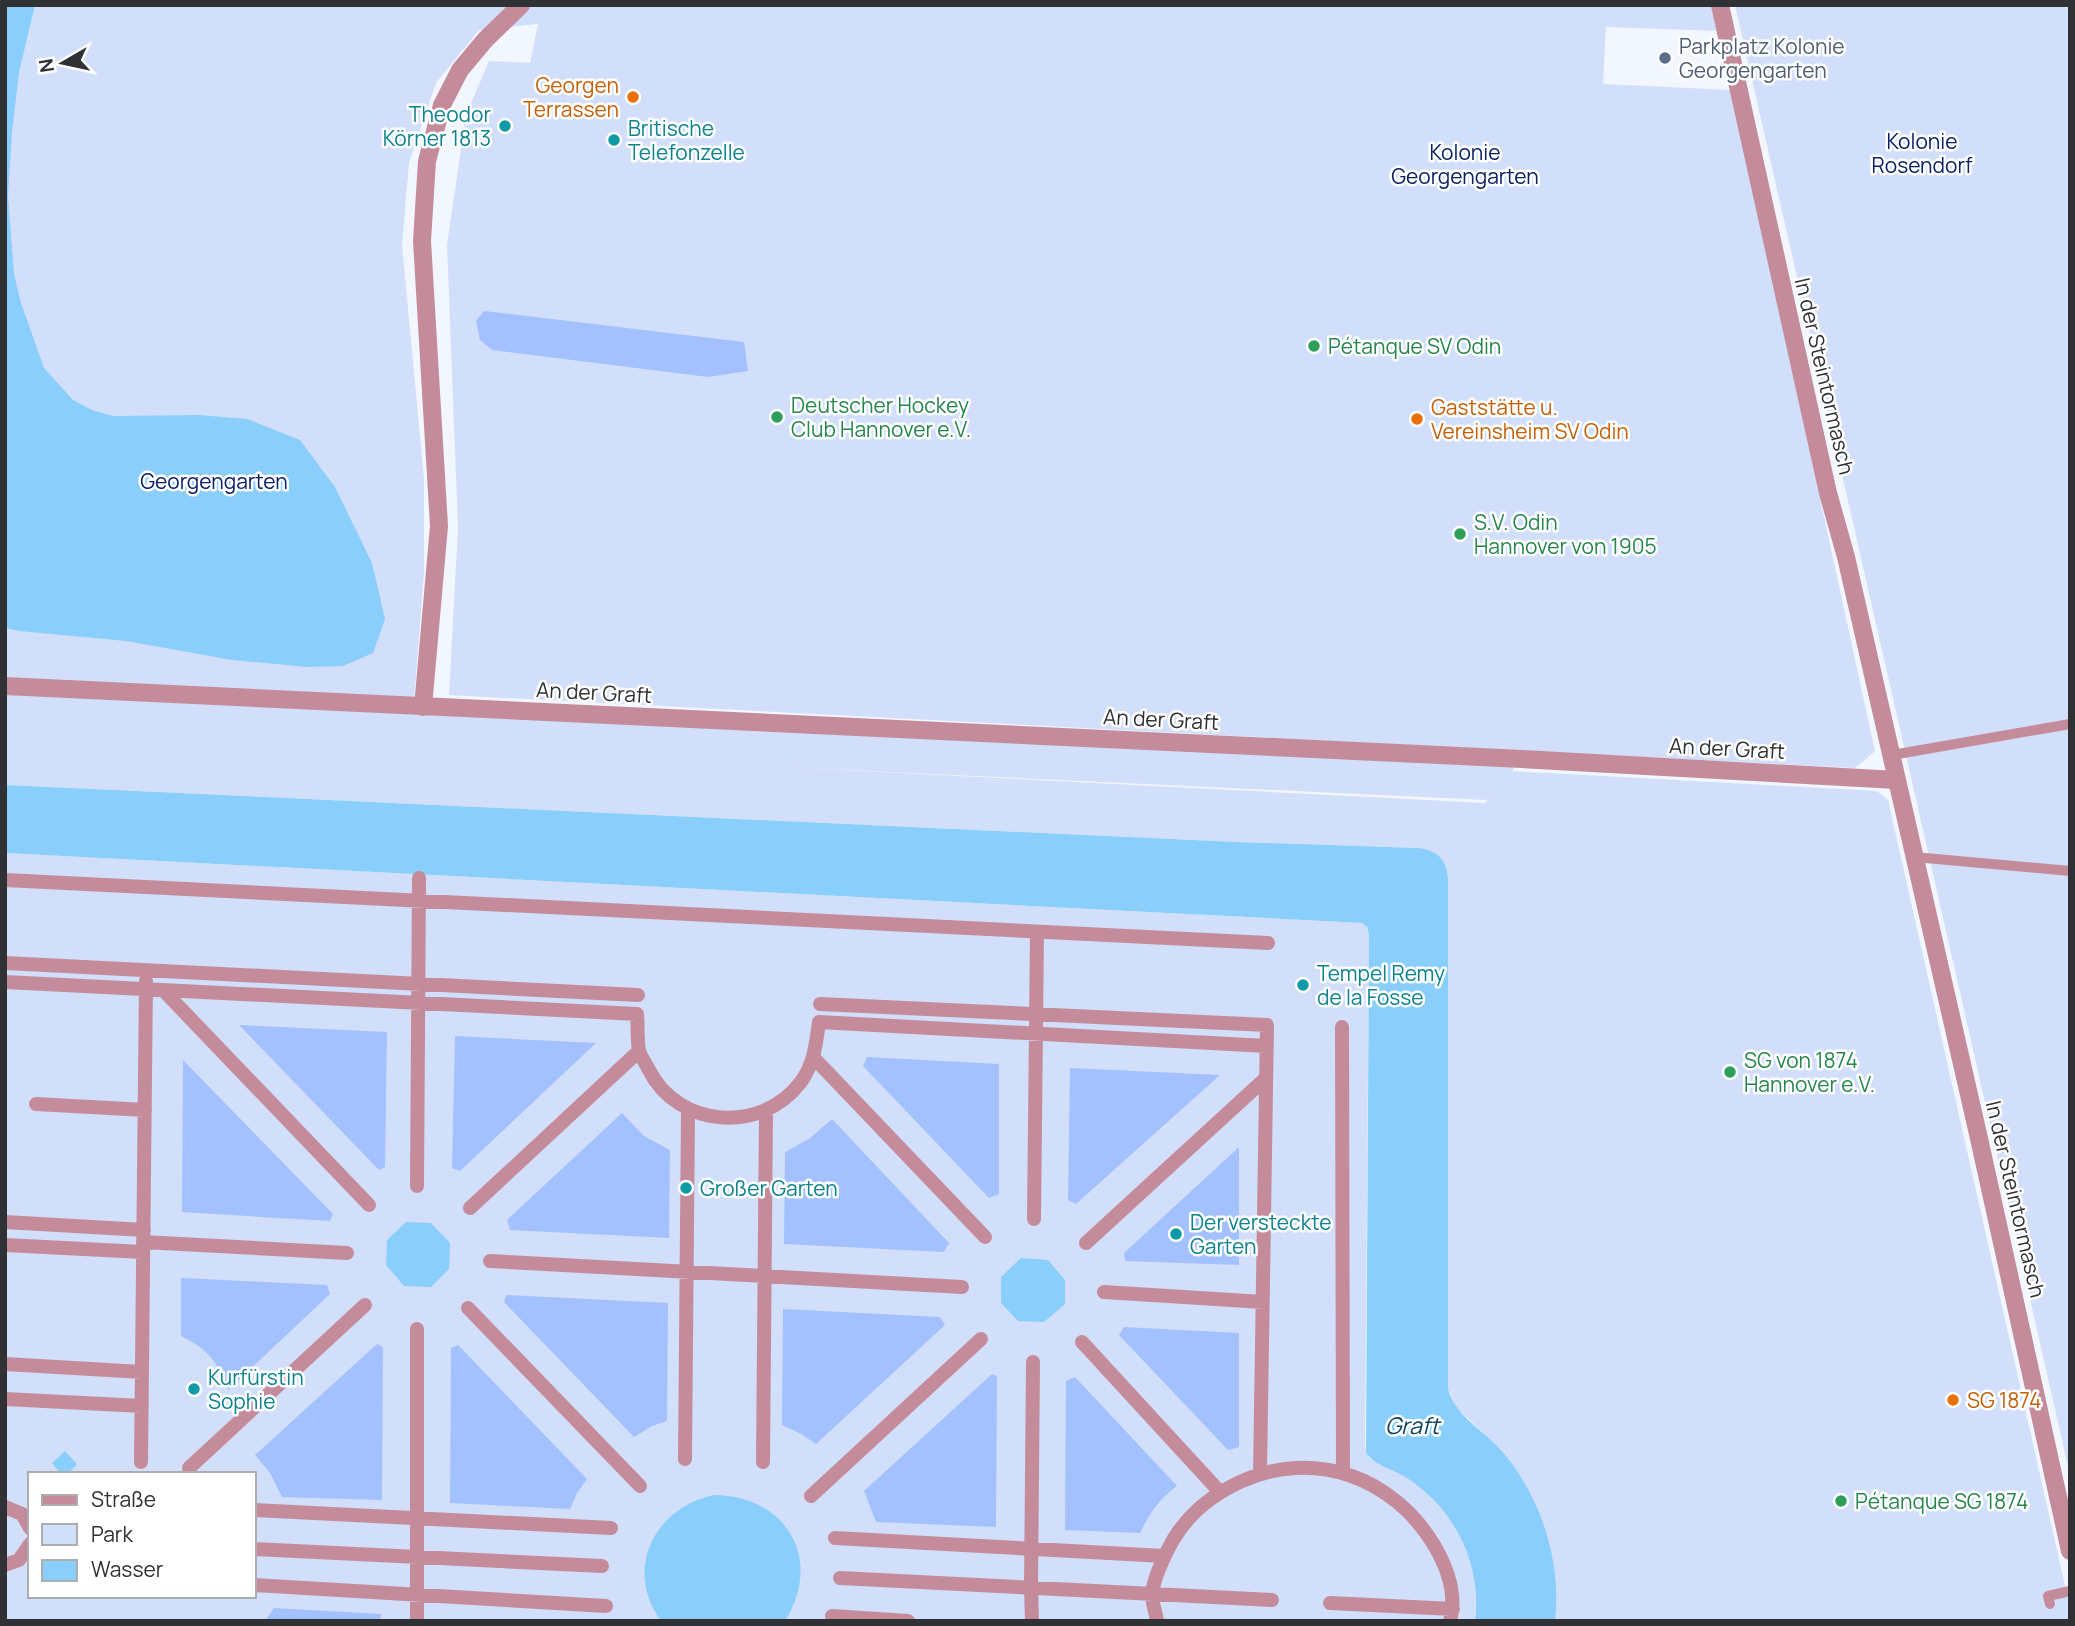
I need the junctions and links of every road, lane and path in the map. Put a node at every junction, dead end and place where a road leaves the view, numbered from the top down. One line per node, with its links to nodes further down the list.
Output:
1 (521, 5): 4 (street)
2 (1720, 5): 6 (street, In der Steintormasch)
3 (5, 686): 4 (street, An der Graft)
4 (423, 707): 7 (street, An der Graft)
5 (2070, 724): 6 (lane)
6 (1892, 755): 7 (street, In der Steintormasch)
7 (1896, 780): 8 (street, In der Steintormasch)
8 (1913, 857): 9 (lane); 79 (street, In der Steintormasch)
9 (2070, 871)
10 (419, 878): 12 (street)
11 (5, 880): 12 (street)
12 (419, 901): 13 (street); 18 (street)
13 (1037, 932): 14 (street); 24 (street)
14 (1268, 943)
15 (5, 963): 16 (street)
16 (146, 970): 18 (street); 19 (street)
17 (5, 982): 19 (street)
18 (419, 984): 21 (street); 22 (street)
19 (146, 989): 20 (street); 32 (street)
20 (164, 992): 22 (street); 36 (street)
21 (638, 995)
22 (419, 1002): 28 (street); 35 (street)
23 (820, 1004): 24 (street)
24 (1036, 1014): 26 (street); 27 (street)
25 (1342, 1027): 65 (street)
26 (1036, 1034): 27 (street); 29 (street); 38 (street)
27 (1267, 1046): 30 (street)
28 (639, 1051): 33 (street); 37 (street)
29 (814, 1058): 34 (street); 40 (street)
30 (1266, 1078): 42 (street); 50 (street)
31 (36, 1104): 32 (street)
32 (145, 1110): 41 (street)
33 (688, 1110): 34 (street); 46 (street)
34 (766, 1111): 47 (street)
35 (417, 1185)
36 (369, 1205)
37 (470, 1208)
38 (1034, 1219)
39 (5, 1222): 41 (street)
40 (985, 1237)
41 (144, 1242): 43 (street); 44 (street); 58 (street)
42 (1086, 1243)
43 (5, 1245)
44 (347, 1253)
45 (490, 1261): 46 (street)
46 (687, 1271): 47 (street); 61 (street)
47 (765, 1275): 48 (street); 63 (street)
48 (962, 1287)
49 (1104, 1292): 50 (street)
50 (1263, 1302): 66 (street)
51 (365, 1305): 64 (street)
52 (468, 1308): 67 (street)
53 (416, 1329): 72 (street)
54 (981, 1339): 69 (street)
55 (1082, 1342): 68 (street)
56 (1032, 1362): 77 (street)
57 (5, 1364): 58 (street)
58 (142, 1372): 60 (street)
59 (5, 1399): 60 (street)
60 (142, 1406): 62 (street)
61 (685, 1459)
62 (141, 1462)
63 (763, 1462)
64 (188, 1468)
65 (1343, 1472): 66 (street); 94 (street)
66 (1260, 1473): 68 (street)
67 (640, 1486)
68 (1219, 1492): 80 (street)
69 (811, 1496)
70 (5, 1507): 73 (street)
71 (256, 1510): 72 (street)
72 (415, 1518): 74 (street); 81 (street)
73 (28, 1524)
74 (611, 1528)
75 (835, 1538): 77 (street)
76 (256, 1549): 81 (street)
77 (1031, 1549): 80 (street); 86 (street)
78 (28, 1550): 82 (street)
79 (2070, 1551)
80 (1164, 1556): 88 (street)
81 (416, 1557): 83 (street); 89 (street)
82 (5, 1565)
83 (602, 1566)
84 (840, 1578): 86 (street)
85 (256, 1585): 89 (street)
86 (1031, 1588): 88 (street); 98 (street)
87 (2070, 1591): 92 (lane)
88 (1152, 1595): 90 (street); 99 (street)
89 (417, 1596): 93 (street); 96 (street)
90 (1272, 1600)
91 (1330, 1603): 94 (street)
92 (2050, 1604)
93 (606, 1606)
94 (1451, 1615)
95 (832, 1616): 97 (street)
96 (417, 1621)
97 (908, 1621)
98 (1032, 1621)
99 (1157, 1621)

